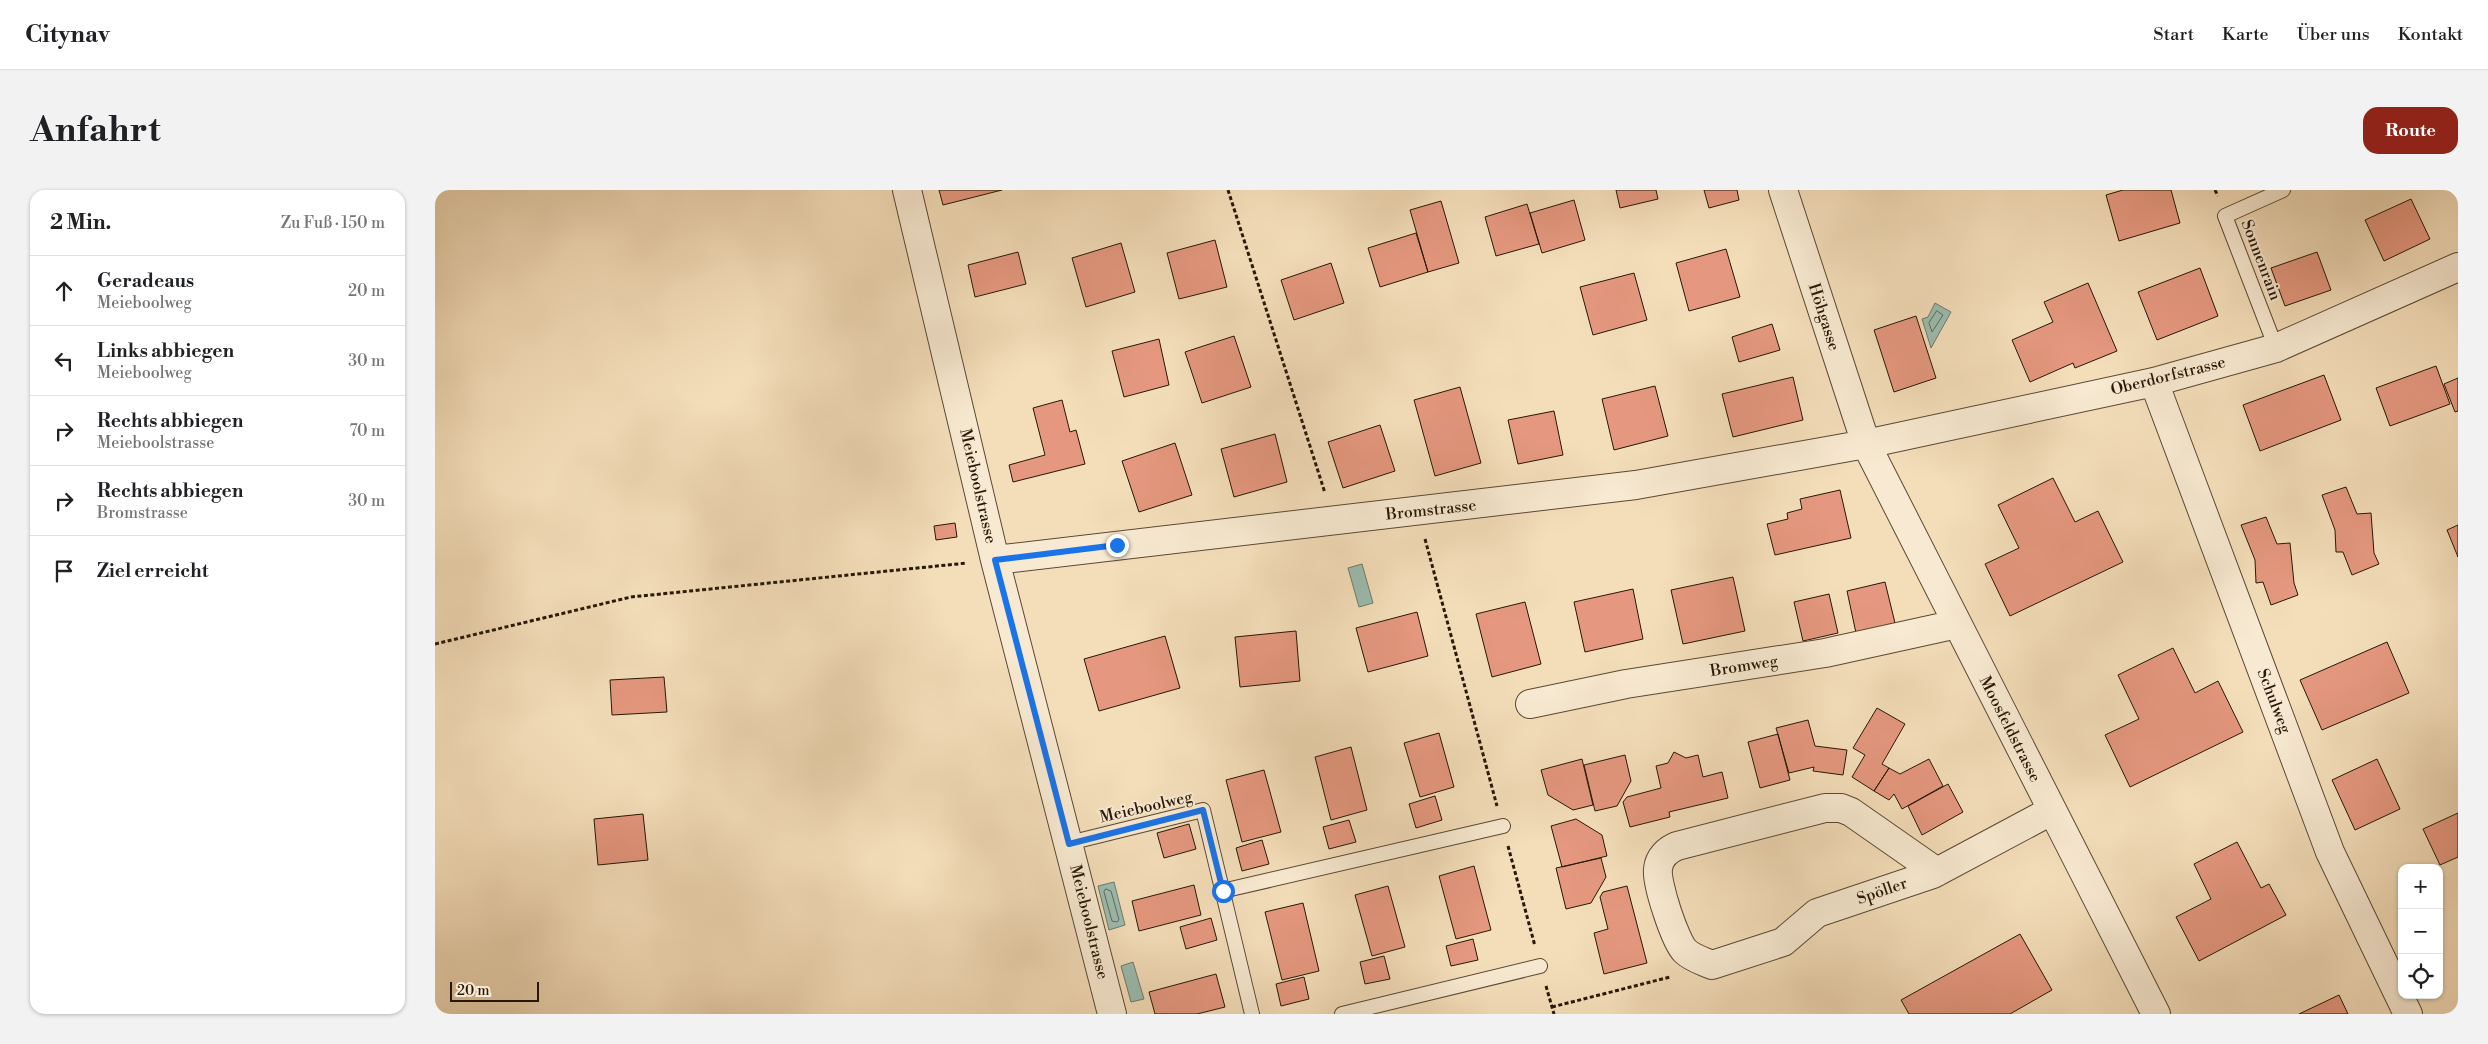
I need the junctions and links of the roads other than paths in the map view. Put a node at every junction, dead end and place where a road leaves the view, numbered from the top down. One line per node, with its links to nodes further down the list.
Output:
1 (907, 190): 8 (street, Meieboolstrasse)
2 (1783, 190): 7 (street, Höhgasse)
3 (2283, 190): 5 (lane, Sonnenrain)
4 (2458, 267): 5 (street, Oberdorfstrasse)
5 (2276, 348): 6 (street, Oberdorfstrasse)
6 (2154, 382): 7 (street, Oberdorfstrasse); 21 (street, Schulweg)
7 (1866, 444): 8 (street, Bromstrasse); 9 (street, Moosfeldstrasse)
8 (995, 560): 13 (street, Meieboolstrasse)
9 (1957, 624): 10 (street, Bromweg); 11 (street, Moosfeldstrasse)
10 (1530, 704)
11 (2051, 810): 14 (street, Spöller); 20 (street, Moosfeldstrasse)
12 (1503, 826): 15 (lane)
13 (1069, 844): 15 (lane, Meieboolweg); 17 (street, Meieboolstrasse)
14 (1937, 872): 14 (street, Spöller)
15 (1223, 891): 18 (lane, Meieboolweg)
16 (1540, 966): 19 (lane)
17 (1112, 1014)
18 (1252, 1014)
19 (1342, 1014)
20 (2156, 1014)
21 (2408, 1014)

